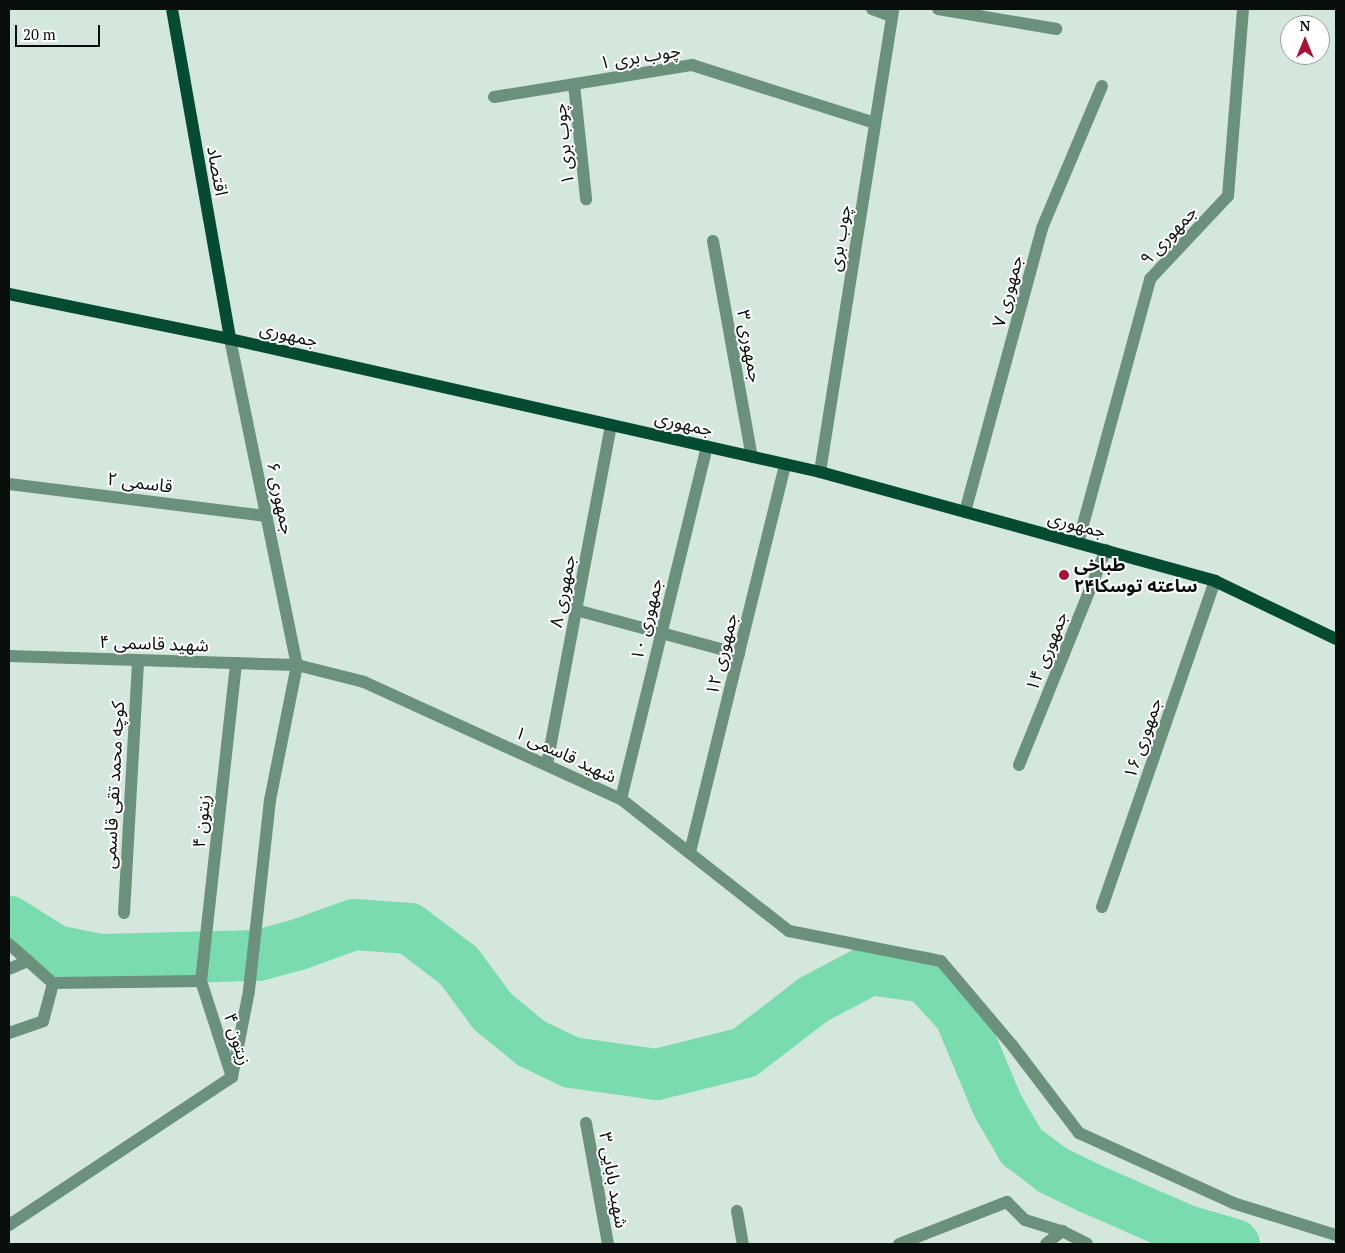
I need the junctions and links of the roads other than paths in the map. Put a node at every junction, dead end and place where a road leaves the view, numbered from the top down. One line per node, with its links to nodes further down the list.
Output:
1 (172, 9): 14 (main road, اقتصاد)
2 (872, 9): 5 (street)
3 (938, 9): 6 (street)
4 (1243, 9): 23 (street, ۹ جمهوری)
5 (892, 13): 10 (street, چوب بری)
6 (1056, 29)
7 (574, 84): 9 (street, ۱ چوب بری); 10 (street, ۱ چوب بری); 11 (street, چوب بری ۱)
8 (1102, 86): 21 (street, ۷ جمهوری)
9 (494, 97)
10 (875, 123): 19 (street, چوب بری)
11 (586, 200)
12 (713, 241): 17 (street, ۳ جمهوری)
13 (9, 294): 14 (main road, جمهوری)
14 (230, 339): 15 (main road, جمهوری); 22 (street, جمهوری ۶)
15 (611, 425): 16 (main road, جمهوری); 26 (street, ۸ جمهوری)
16 (706, 446): 17 (main road, جمهوری); 27 (street, ۱۰ جمهوری)
17 (752, 457): 18 (main road, جمهوری)
18 (785, 464): 19 (main road, جمهوری); 29 (street, ۱۲ جمهوری)
19 (820, 472): 21 (main road, جمهوری)
20 (9, 484): 22 (street, قاسمی ۲)
21 (965, 512): 23 (main road, جمهوری)
22 (266, 516): 33 (street, جمهوری ۶)
23 (1078, 543): 24 (main road, جمهوری)
24 (1106, 550): 25 (main road, جمهوری); 35 (street, ۱۴ جمهوری)
25 (1215, 581): 28 (main road, جمهوری); 38 (street, ۱۶ جمهوری)
26 (576, 610): 27 (street); 34 (street, ۸ جمهوری)
27 (661, 632): 29 (street); 36 (street, ۱۰ جمهوری)
28 (1336, 639)
29 (739, 654): 37 (street, ۱۲ جمهوری)
30 (9, 656): 31 (street, ۴ شهید قاسمی)
31 (138, 660): 32 (street, ۴ شهید قاسمی); 39 (street, کوچه محمد تقی قاسمی)
32 (236, 663): 33 (street, ۴ شهید قاسمی); 43 (street, زیتون ۴)
33 (297, 665): 34 (street, ۱ شهید قاسمی); 46 (street)
34 (547, 764): 36 (street, ۱ شهید قاسمی)
35 (1018, 766)
36 (621, 799): 37 (street, ۱ شهید قاسمی)
37 (690, 852): 51 (street, ۱ شهید قاسمی)
38 (1102, 907)
39 (124, 913)
40 (9, 944): 41 (street)
41 (28, 961): 42 (street); 44 (street)
42 (9, 969)
43 (201, 982): 44 (street); 46 (street, ۴ زیتون)
44 (53, 983): 45 (street)
45 (9, 1033)
46 (232, 1077): 49 (street, ۴ زیتون)
47 (586, 1123): 52 (street, ۳ شهید بابایی)
48 (737, 1211): 53 (street)
49 (9, 1225)
50 (1062, 1231): 54 (street); 55 (street); 56 (street)
51 (1336, 1235)
52 (608, 1244)
53 (743, 1244)
54 (899, 1244)
55 (1046, 1244)
56 (1087, 1244)

